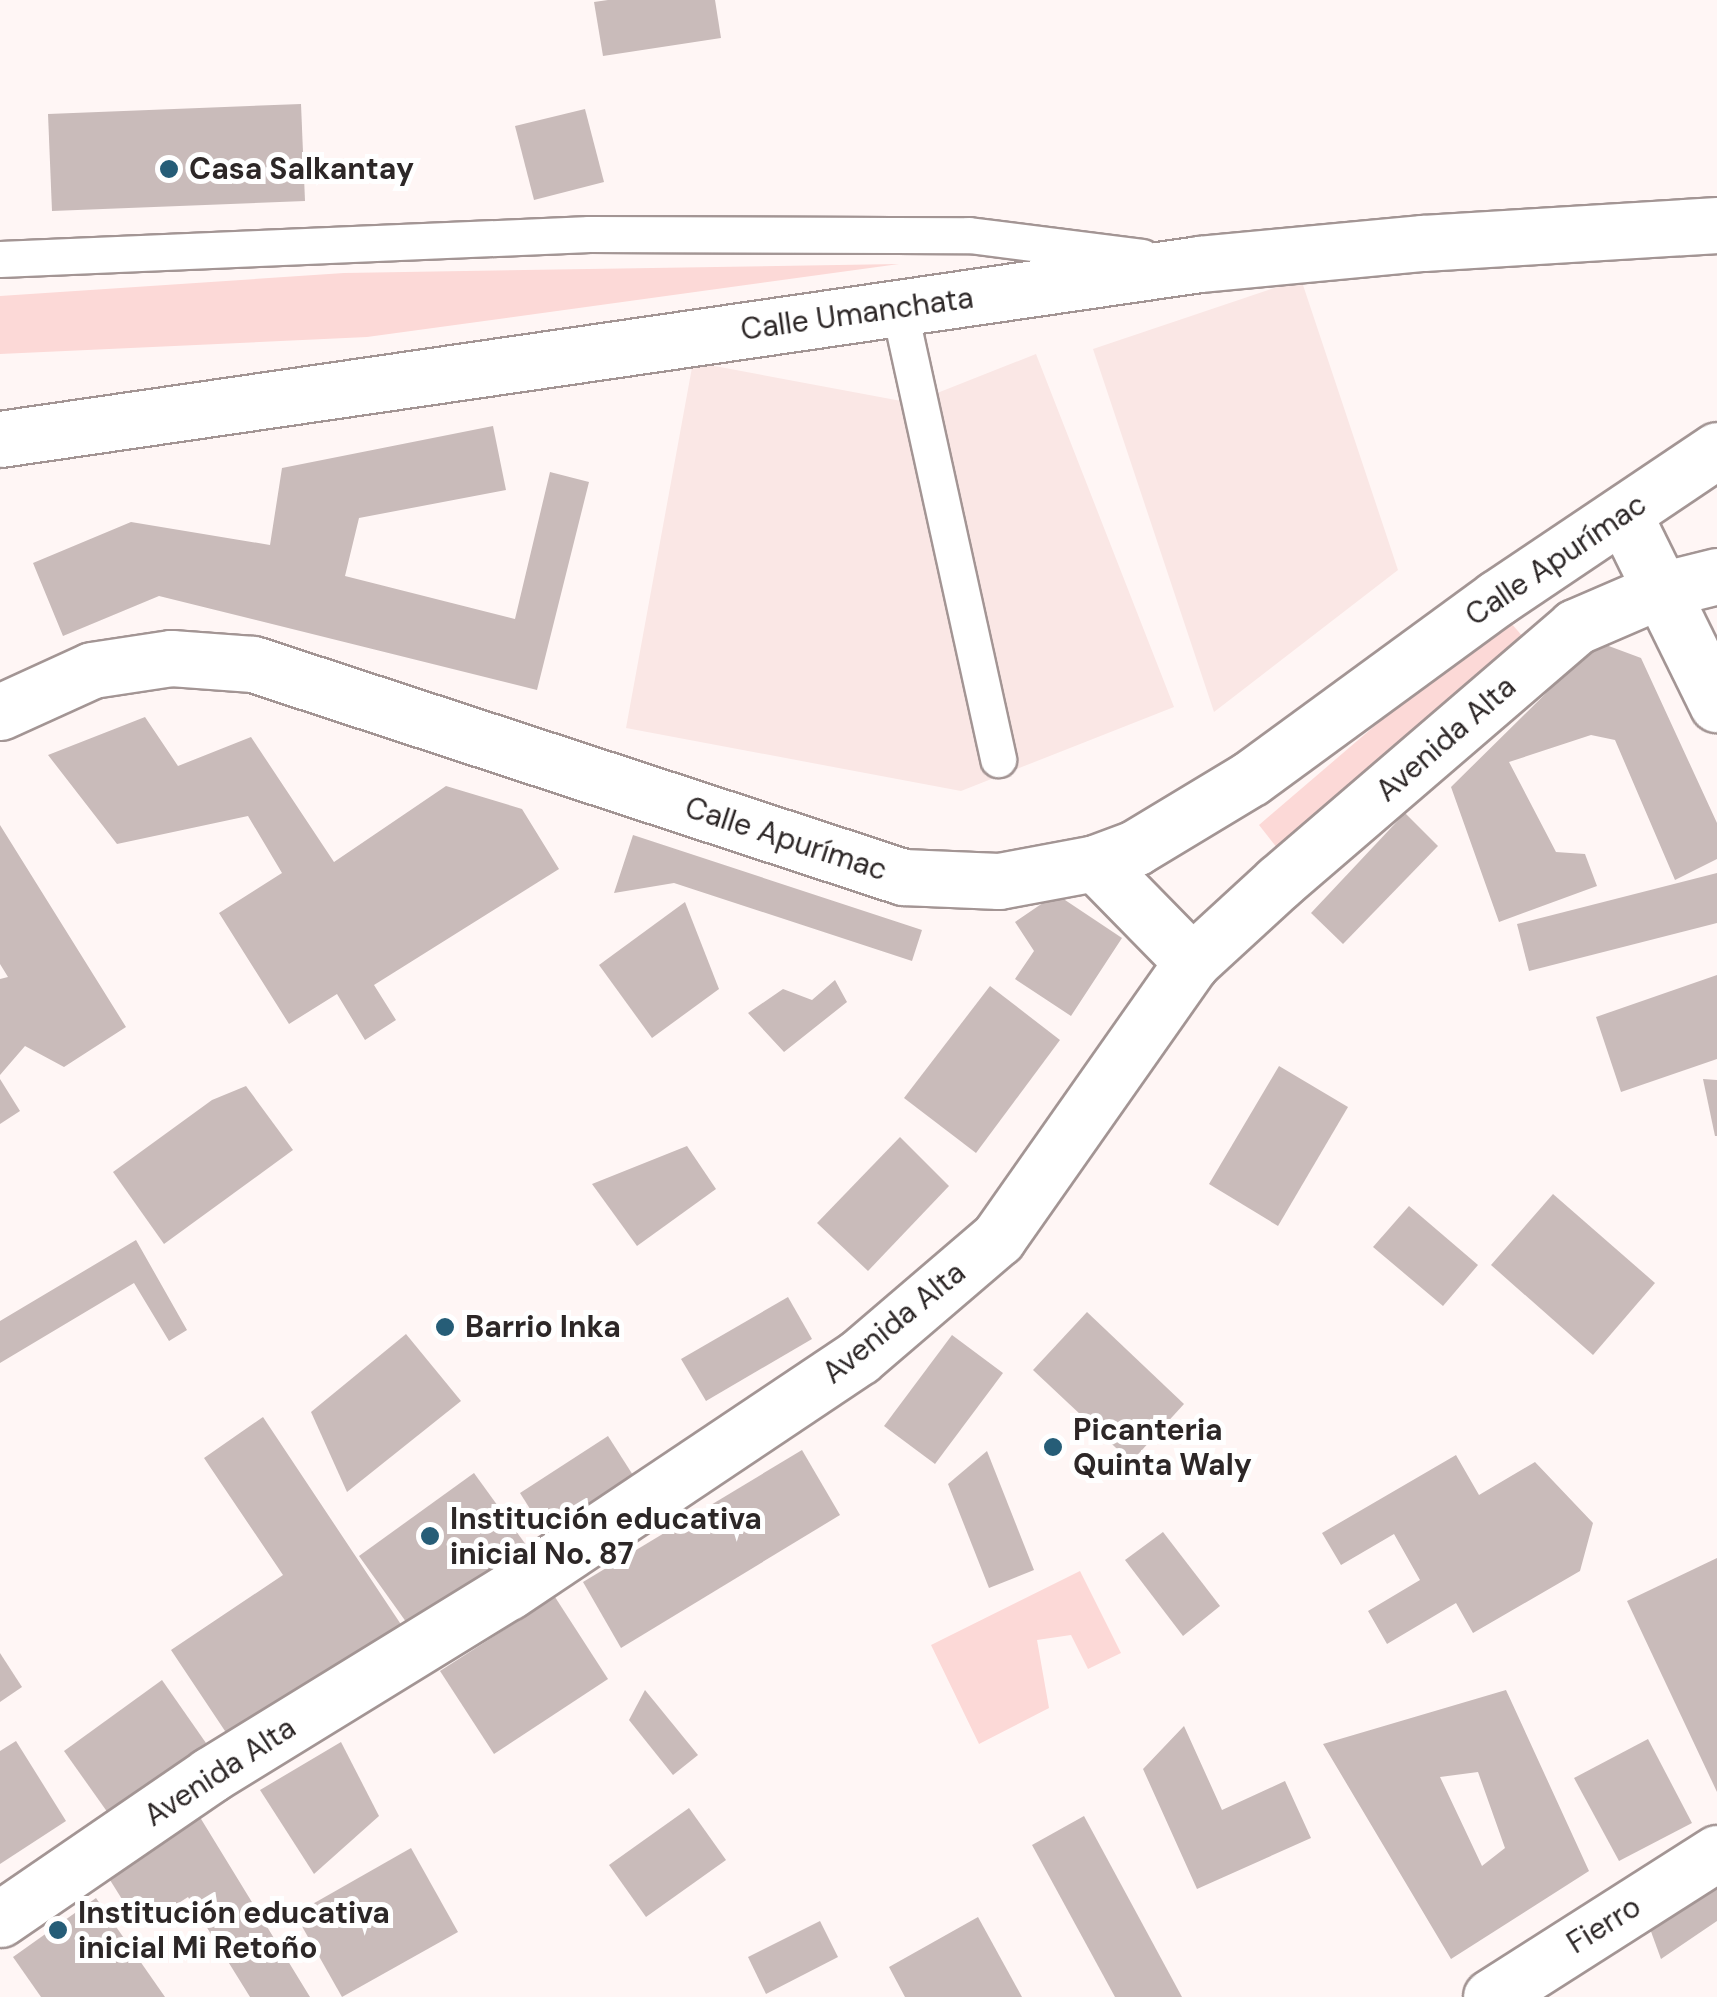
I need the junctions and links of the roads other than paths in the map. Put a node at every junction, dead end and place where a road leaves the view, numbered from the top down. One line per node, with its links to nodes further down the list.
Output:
1 (1717, 225): 3 (street, Calle Umanchata)
2 (0, 259): 3 (lane)
3 (1199, 264): 4 (street, Calle Umanchata)
4 (899, 308): 5 (street, Calle Umanchata); 12 (lane)
5 (0, 439)
6 (1717, 450): 7 (street, Calle Apurímac)
7 (1624, 515): 9 (street); 13 (street, Calle Apurímac)
8 (1717, 576): 9 (street, Avenida Alta)
9 (1662, 590): 10 (street); 14 (street, Avenida Alta)
10 (1717, 704)
11 (0, 712): 13 (street, Calle Apurímac)
12 (998, 760)
13 (1095, 863): 14 (street)
14 (1192, 962): 16 (street, Avenida Alta)
15 (1717, 1853): 17 (street, Fierro)
16 (0, 1919)
17 (1491, 1997)

